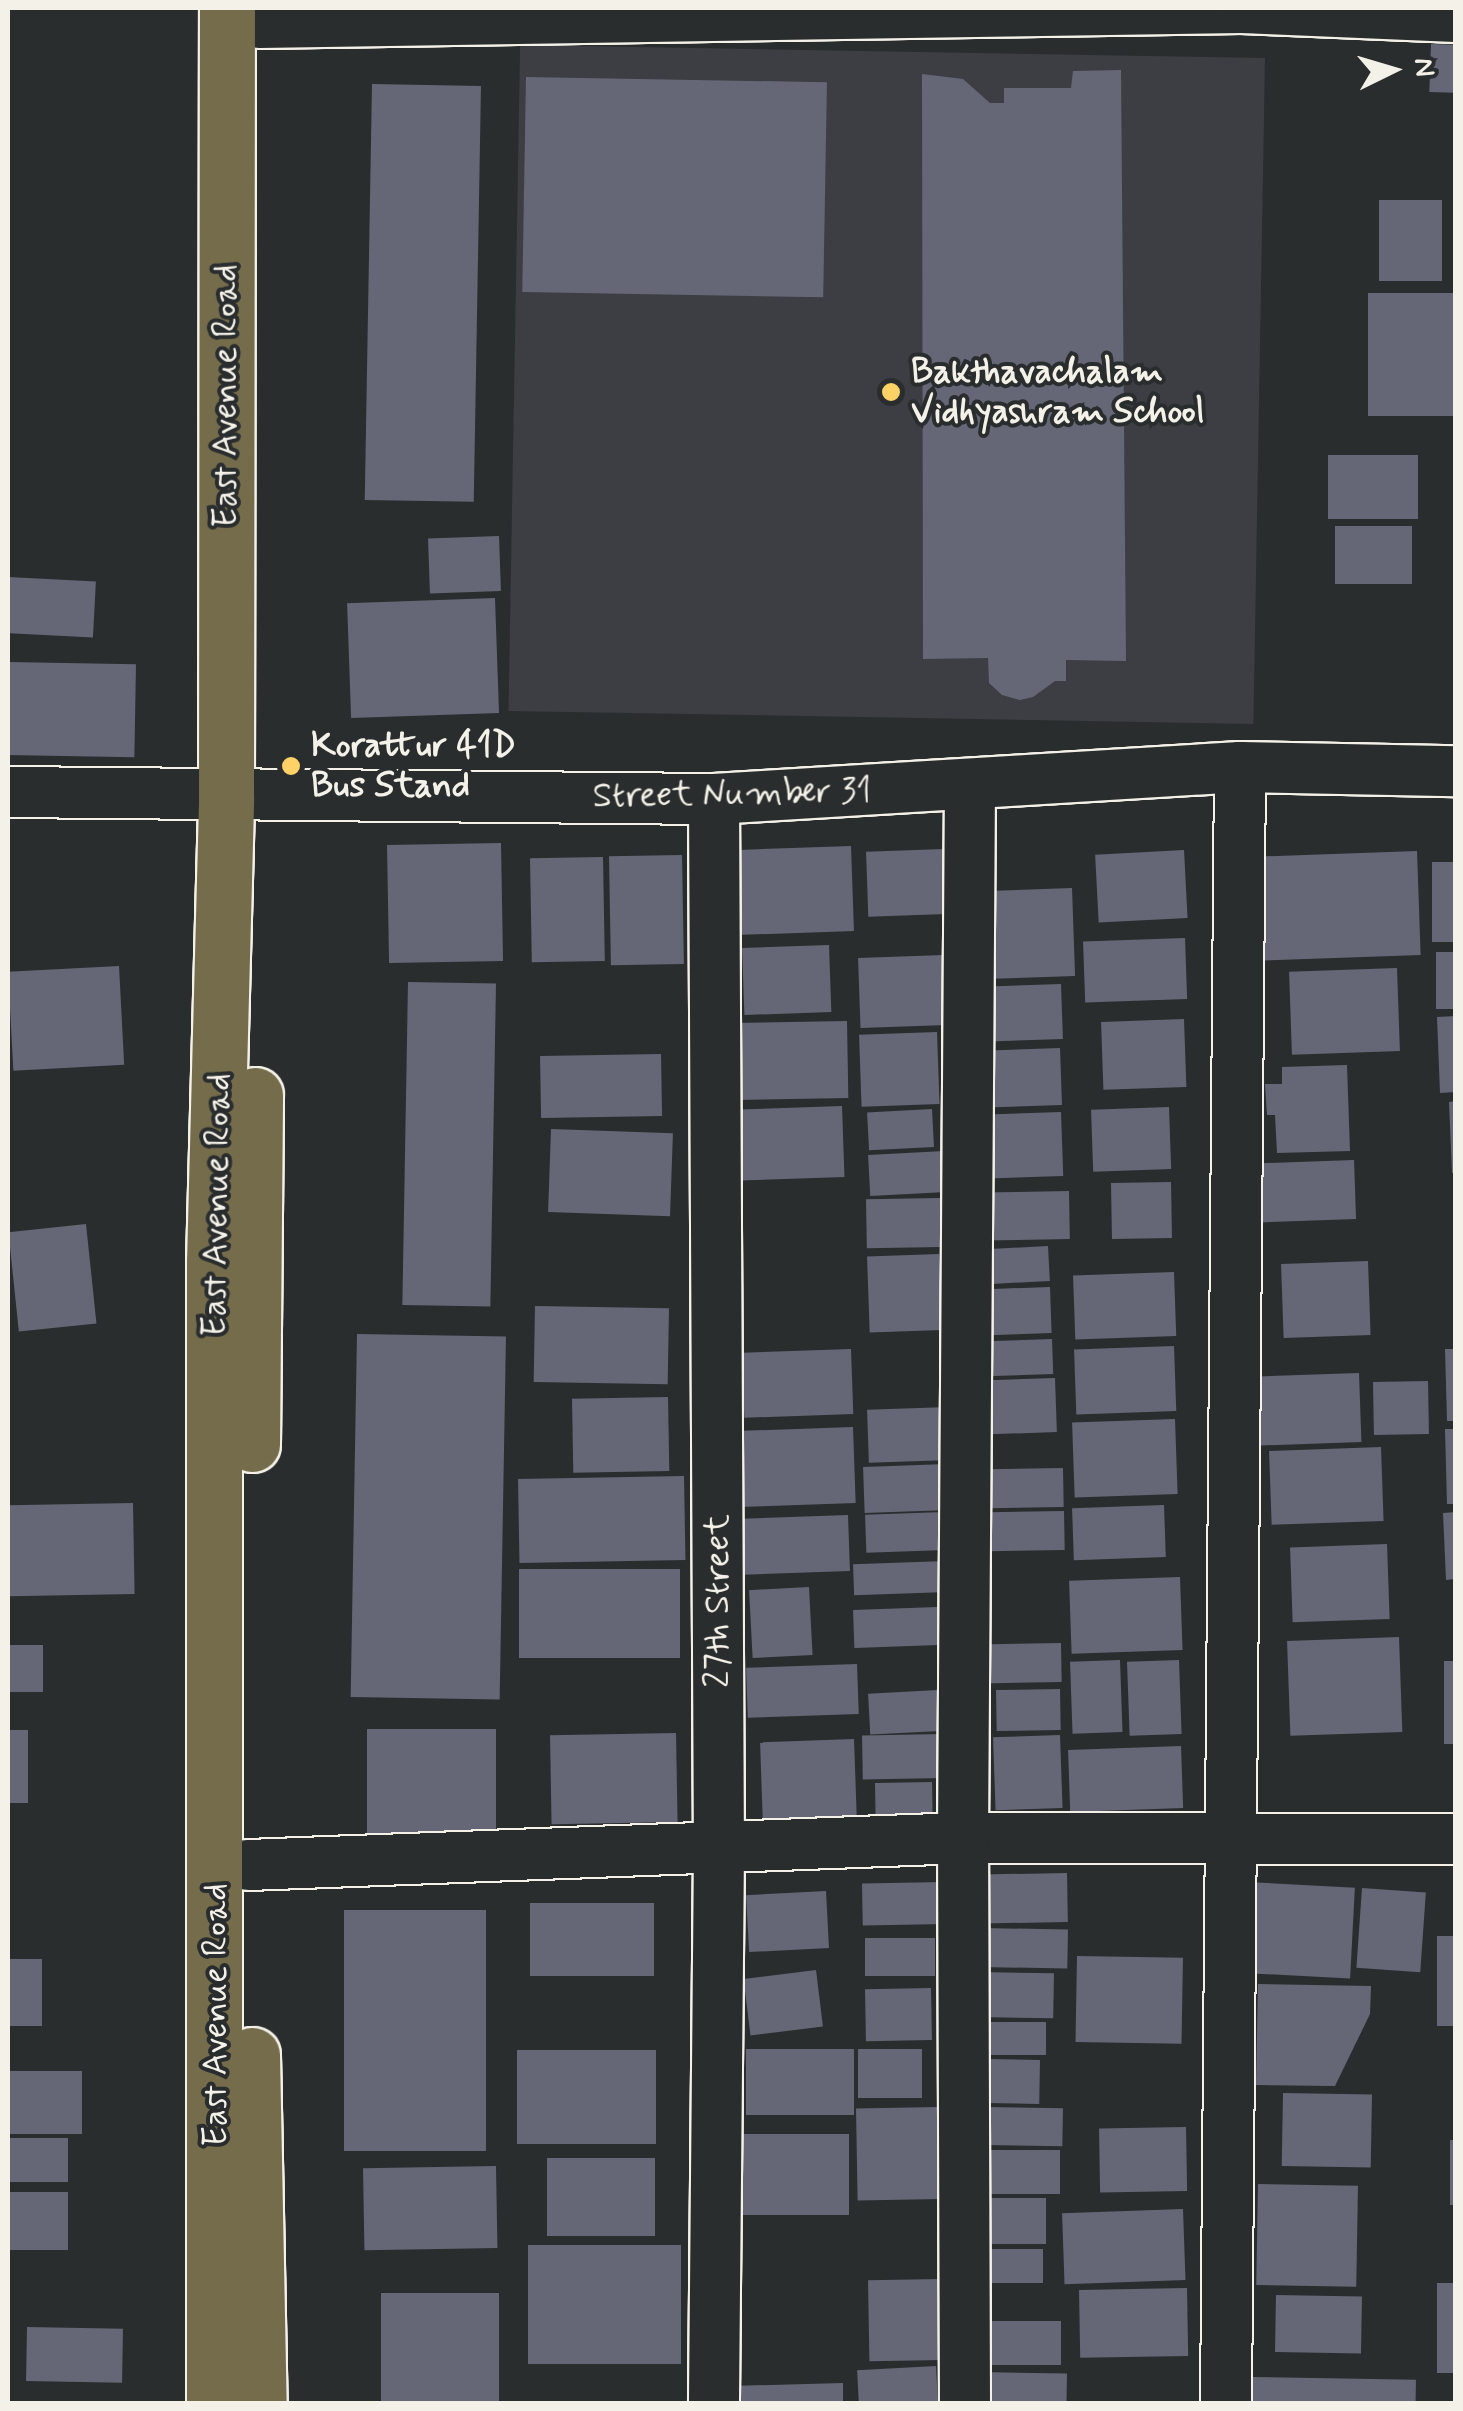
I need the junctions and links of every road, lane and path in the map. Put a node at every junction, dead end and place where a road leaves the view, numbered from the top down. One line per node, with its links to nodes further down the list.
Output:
1 (1241, 8): 2 (street); 5 (street)
2 (984, 10): 4 (street)
3 (249, 13): 4 (street); 10 (main road, East Avenue Road)
4 (712, 13)
5 (1456, 16)
6 (1240, 767): 7 (street, Street Number 31); 8 (street, Street Number 31); 12 (street)
7 (1456, 770)
8 (970, 786): 11 (street, Street Number 31); 13 (street)
9 (8, 792): 10 (street, Street Number 31)
10 (242, 794): 11 (street, Street Number 31); 16 (main road, East Avenue Road); 17 (main road, East Avenue Road)
11 (714, 799): 15 (street, 27th Street)
12 (1231, 1835): 13 (street); 14 (street); 21 (street)
13 (963, 1838): 15 (street); 20 (street)
14 (1456, 1839)
15 (719, 1848): 16 (street); 19 (street, 27th Street)
16 (248, 1865): 18 (main road, East Avenue Road)
17 (214, 2404)
18 (259, 2404)
19 (714, 2404)
20 (965, 2404)
21 (1226, 2404)

